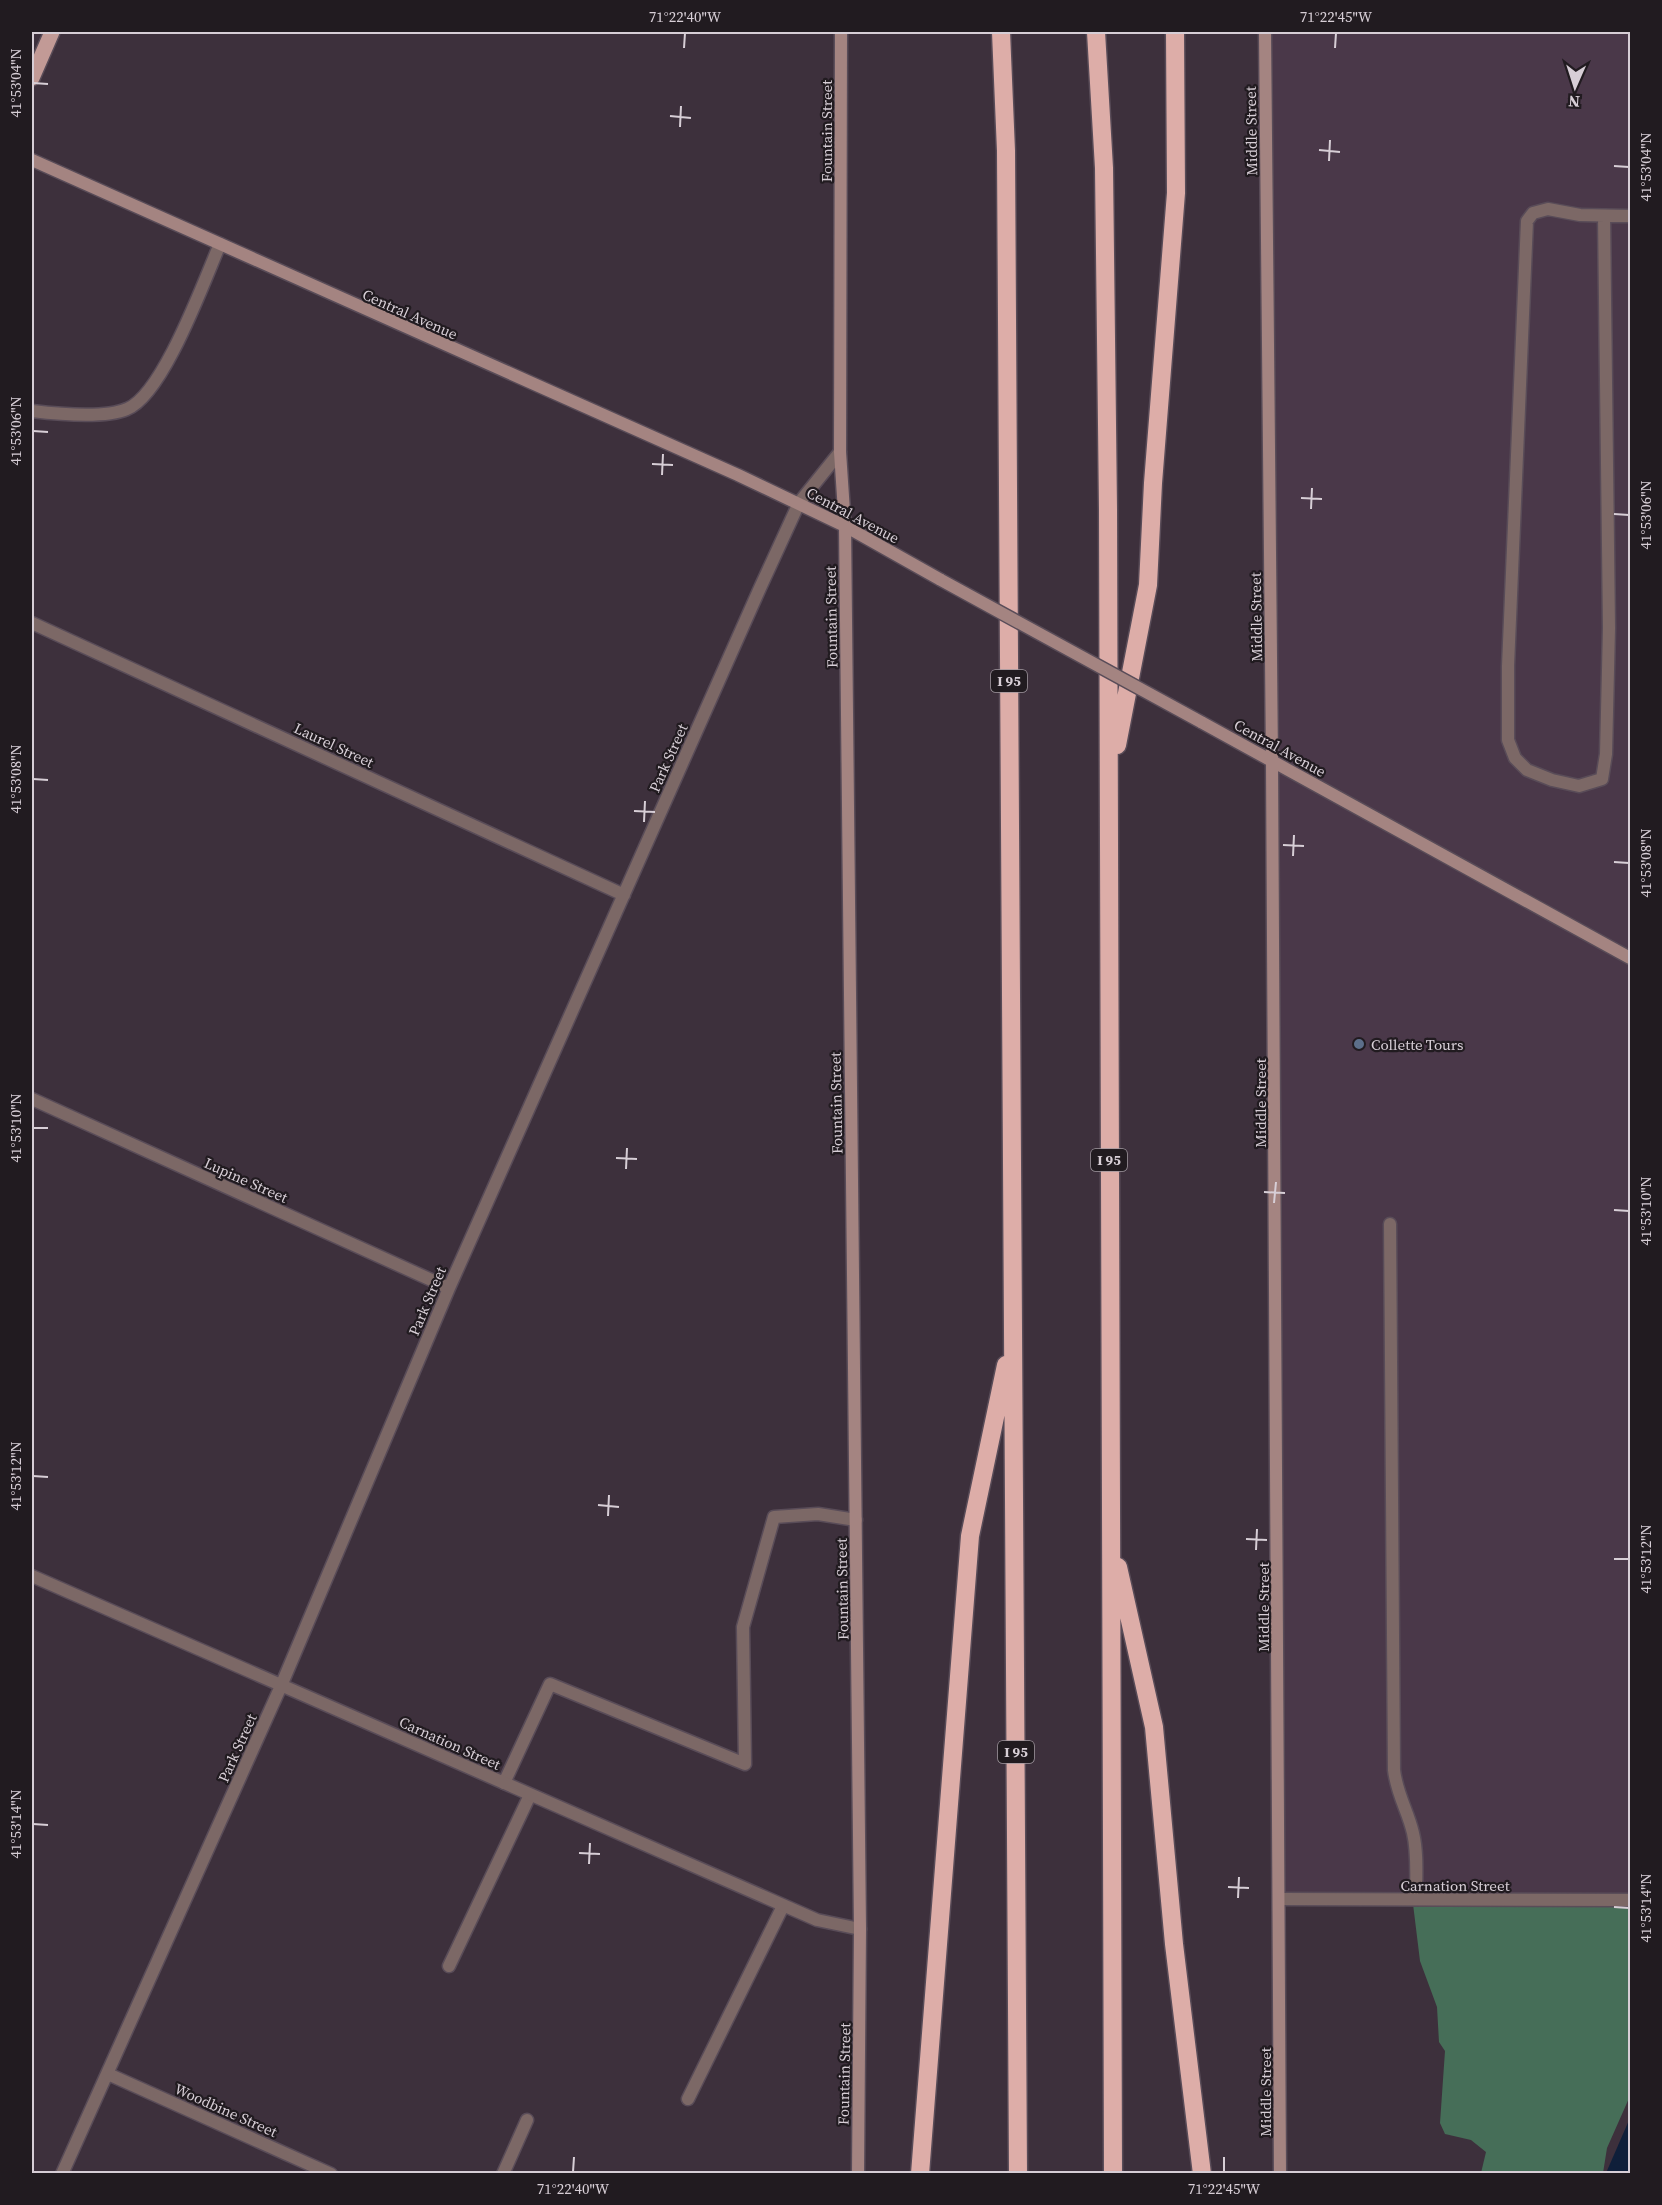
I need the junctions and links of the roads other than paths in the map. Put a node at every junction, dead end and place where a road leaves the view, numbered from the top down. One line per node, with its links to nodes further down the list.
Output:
1 (52, 32): 7 (main road)
2 (842, 32): 13 (street, Fountain Street)
3 (1000, 32): 24 (highway, I 95)
4 (1096, 32): 18 (highway, I 95)
5 (1175, 32): 18 (highway)
6 (1265, 32): 17 (street, Middle Street)
7 (32, 78)
8 (32, 160): 11 (street, Central Avenue)
9 (1604, 216): 9 (street); 10 (street)
10 (1630, 216)
11 (220, 244): 12 (street); 14 (street, Central Avenue)
12 (32, 411)
13 (840, 452): 14 (street, Park Street); 15 (street, Fountain Street)
14 (799, 503): 15 (street, Central Avenue); 19 (street, Park Street)
15 (845, 526): 17 (street, Central Avenue, bridge); 25 (street, Fountain Street)
16 (32, 623): 19 (street, Laurel Street)
17 (1272, 761): 20 (street, Central Avenue); 31 (street, Middle Street)
18 (1109, 785): 26 (highway, I 95)
19 (624, 895): 23 (street, Park Street)
20 (1630, 958)
21 (32, 1099): 23 (street, Lupine Street)
22 (1390, 1224): 32 (street)
23 (449, 1288): 28 (street, Park Street)
24 (1014, 1331): 44 (highway); 45 (highway, I 95)
25 (856, 1520): 29 (street); 35 (street, Fountain Street)
26 (1110, 1534): 46 (highway, I 95); 47 (highway)
27 (32, 1576): 28 (street, Carnation Street)
28 (281, 1686): 29 (street, Carnation Street); 37 (street, Park Street)
29 (504, 1783): 30 (street, Carnation Street)
30 (530, 1795): 34 (street, Carnation Street); 36 (street)
31 (1280, 1899): 32 (street, Carnation Street); 48 (street, Middle Street)
32 (1416, 1899): 33 (street, Carnation Street)
33 (1630, 1900)
34 (783, 1906): 35 (street, Carnation Street); 38 (street)
35 (860, 1929): 43 (street, Fountain Street)
36 (449, 1966)
37 (108, 2073): 40 (street, Park Street); 41 (street, Woodbine Street)
38 (688, 2100)
39 (527, 2120): 42 (street)
40 (62, 2174)
41 (331, 2174)
42 (503, 2174)
43 (858, 2174)
44 (920, 2174)
45 (1018, 2174)
46 (1113, 2174)
47 (1202, 2174)
48 (1280, 2174)

